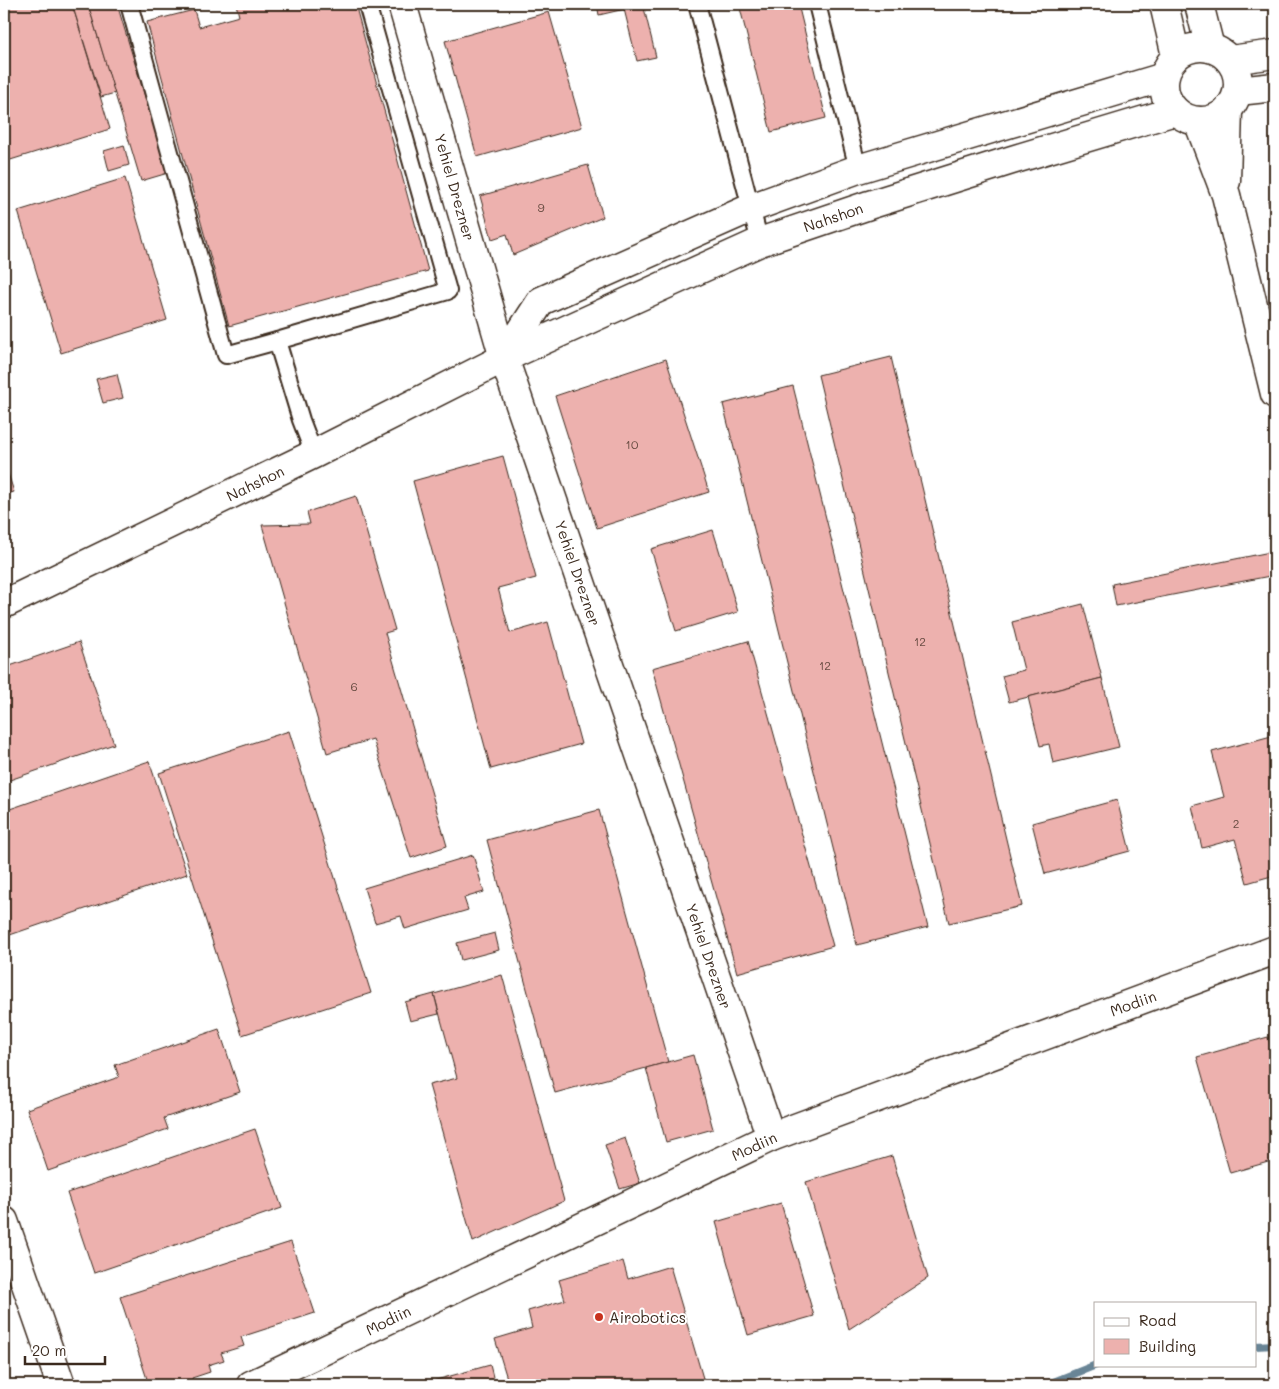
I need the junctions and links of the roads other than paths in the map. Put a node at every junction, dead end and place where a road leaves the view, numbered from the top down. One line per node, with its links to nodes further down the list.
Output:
1 (129, 4): 18 (lane)
2 (367, 4): 18 (lane)
3 (402, 4): 19 (street, Yehiel Drezner)
4 (697, 4): 16 (lane)
5 (817, 4): 14 (lane)
6 (1164, 4): 10 (street)
7 (1199, 4): 8 (street)
8 (1220, 54): 9 (street); 10 (street); 12 (street)
9 (1275, 54)
10 (1170, 67): 13 (street); 14 (street)
11 (1275, 87): 12 (street)
12 (1233, 100): 13 (street); 15 (street)
13 (1186, 116): 15 (street); 17 (street, Nahshon)
14 (858, 170): 16 (street)
15 (1226, 195): 20 (street)
16 (751, 208): 17 (lane); 19 (street)
17 (760, 242): 19 (street, Nahshon)
18 (277, 341): 21 (lane)
19 (504, 358): 21 (street, Nahshon); 24 (street, Yehiel Drezner)
20 (1275, 394)
21 (314, 454): 22 (street, Nahshon)
22 (4, 604)
23 (1275, 950): 24 (street, Modiin)
24 (771, 1137): 27 (street, Modiin)
25 (4, 1221): 26 (street)
26 (61, 1385)
27 (251, 1385)

